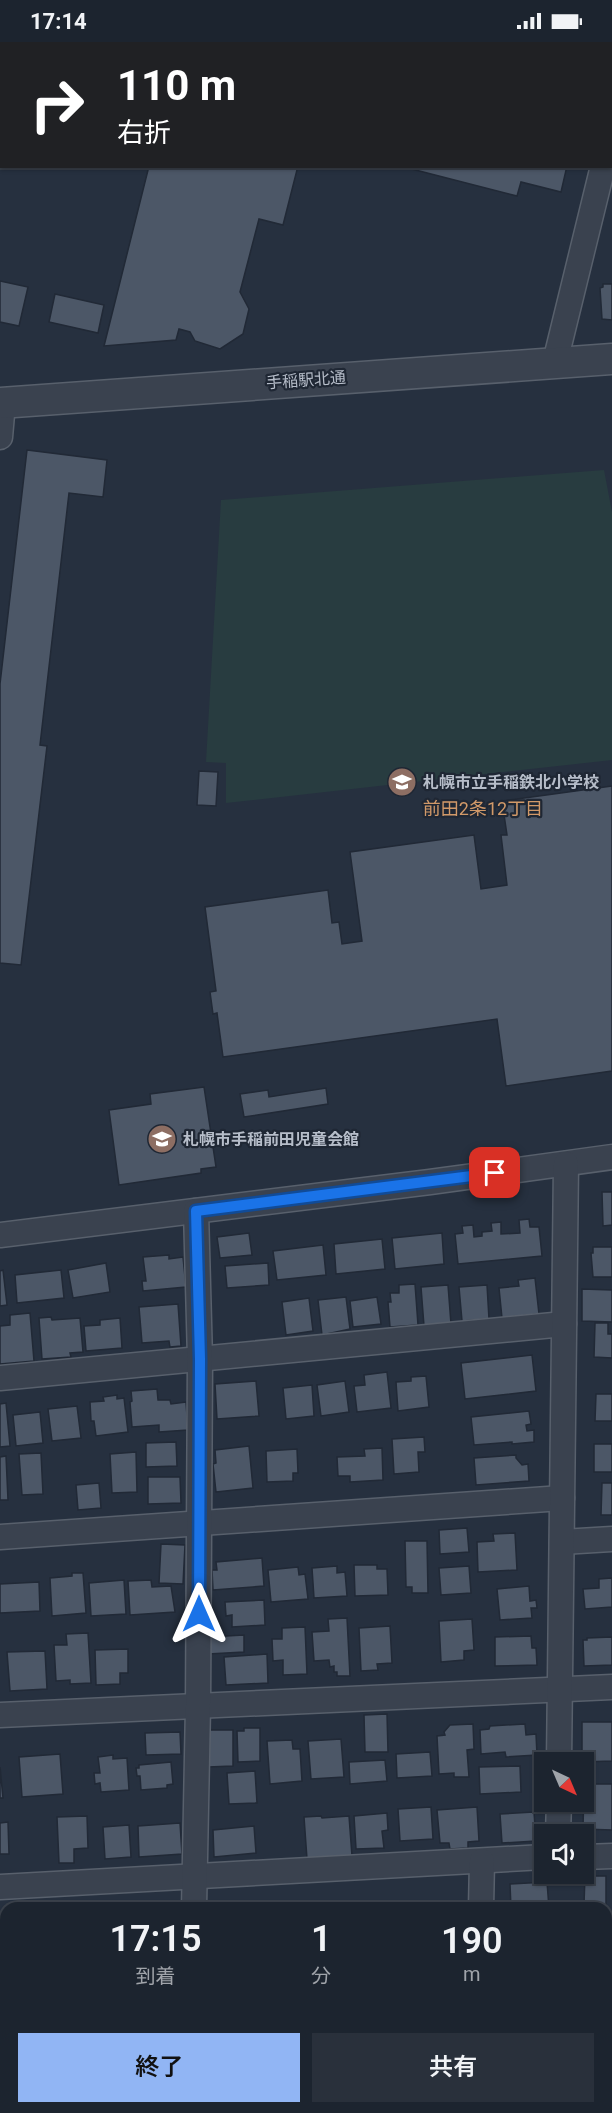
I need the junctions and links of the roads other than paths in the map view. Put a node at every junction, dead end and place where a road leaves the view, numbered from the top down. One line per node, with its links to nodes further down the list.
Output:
1 (603, 168): 3 (street)
2 (612, 359): 3 (street, 手稲駅北通)
3 (555, 362): 4 (street, 手稲駅北通)
4 (2, 403): 5 (street)
5 (0, 437)
6 (612, 1157): 7 (street)
7 (566, 1164): 8 (street); 10 (street)
8 (196, 1211): 9 (street); 11 (street)
9 (0, 1235)
10 (564, 1324): 11 (street); 13 (street)
11 (200, 1359): 12 (street); 14 (street)
12 (0, 1378)
13 (562, 1498): 14 (street); 17 (street)
14 (199, 1523): 15 (street); 20 (street)
15 (0, 1537)
16 (612, 1539): 17 (street)
17 (562, 1542): 19 (street)
18 (612, 1687): 19 (street)
19 (560, 1688): 20 (street); 22 (street)
20 (198, 1706): 21 (street); 27 (street)
21 (0, 1715)
22 (559, 1752)
23 (612, 1856): 24 (street)
24 (594, 1857)
25 (534, 1858): 26 (street)
26 (482, 1861): 27 (street); 30 (street)
27 (194, 1876): 28 (street); 29 (street)
28 (0, 1887)
29 (194, 1902)
30 (481, 1902)

